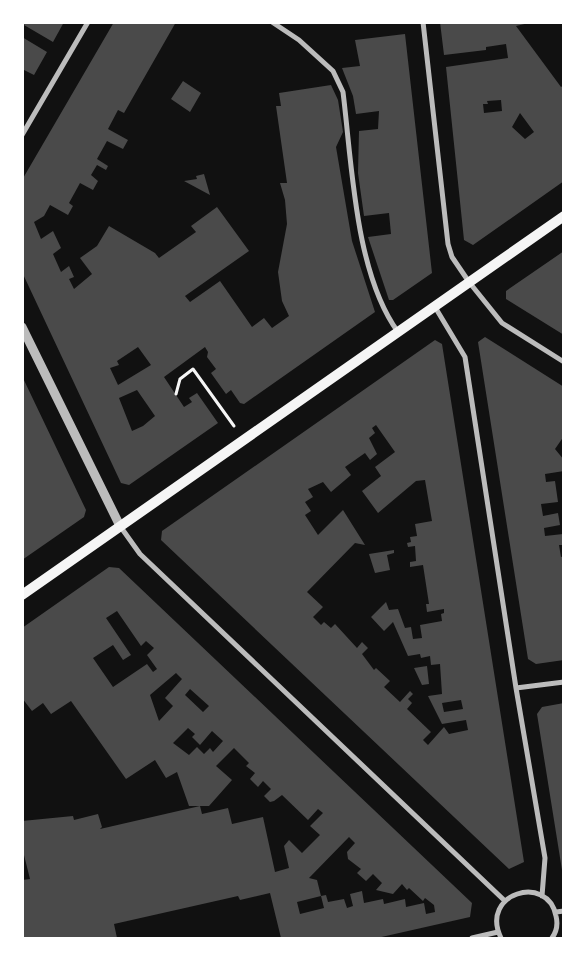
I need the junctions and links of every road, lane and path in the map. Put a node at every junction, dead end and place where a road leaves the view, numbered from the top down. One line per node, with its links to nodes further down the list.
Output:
1 (88, 22): 4 (street)
2 (272, 22): 9 (street)
3 (423, 22): 6 (street)
4 (22, 135)
5 (564, 216): 6 (main road)
6 (469, 282): 7 (main road); 10 (street)
7 (434, 306): 9 (main road); 16 (street)
8 (22, 327): 13 (street)
9 (398, 332): 12 (main road)
10 (564, 362)
11 (176, 394): 12 (path)
12 (243, 439): 13 (main road)
13 (120, 526): 14 (main road); 18 (street)
14 (22, 595)
15 (564, 682): 16 (street)
16 (516, 688): 17 (street)
17 (542, 896): 18 (street); 20 (street)
18 (505, 901): 21 (street)
19 (564, 911): 20 (street)
20 (556, 912): 24 (street)
21 (498, 932): 22 (street); 23 (street)
22 (472, 938)
23 (501, 938)
24 (552, 938)

